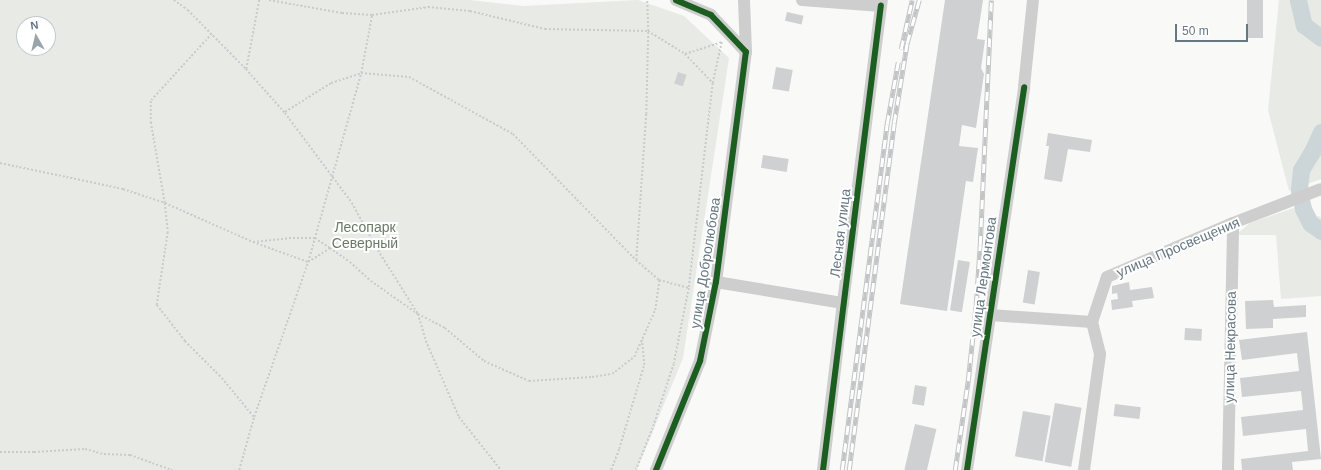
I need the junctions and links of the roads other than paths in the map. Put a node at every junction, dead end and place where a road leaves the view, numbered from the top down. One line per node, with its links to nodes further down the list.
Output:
1 (676, 0): 6 (street)
2 (744, 0): 6 (street, улица Добролюбова)
3 (802, 0): 5 (street)
4 (1033, 0): 11 (street, улица Лермонтова)
5 (882, 3): 10 (street, Лесная улица)
6 (746, 52): 9 (street, улица Добролюбова)
7 (1318, 190): 8 (street, улица Просвещения)
8 (1233, 223): 12 (street, улица Просвещения); 17 (street, улица Некрасова)
9 (716, 282): 10 (street); 13 (street, улица Добролюбова)
10 (843, 303): 14 (street, Лесная улица)
11 (990, 314): 12 (street); 15 (street, улица Лермонтова)
12 (1092, 322): 16 (street)
13 (656, 470)
14 (823, 470)
15 (967, 470)
16 (1084, 470)
17 (1228, 470)

